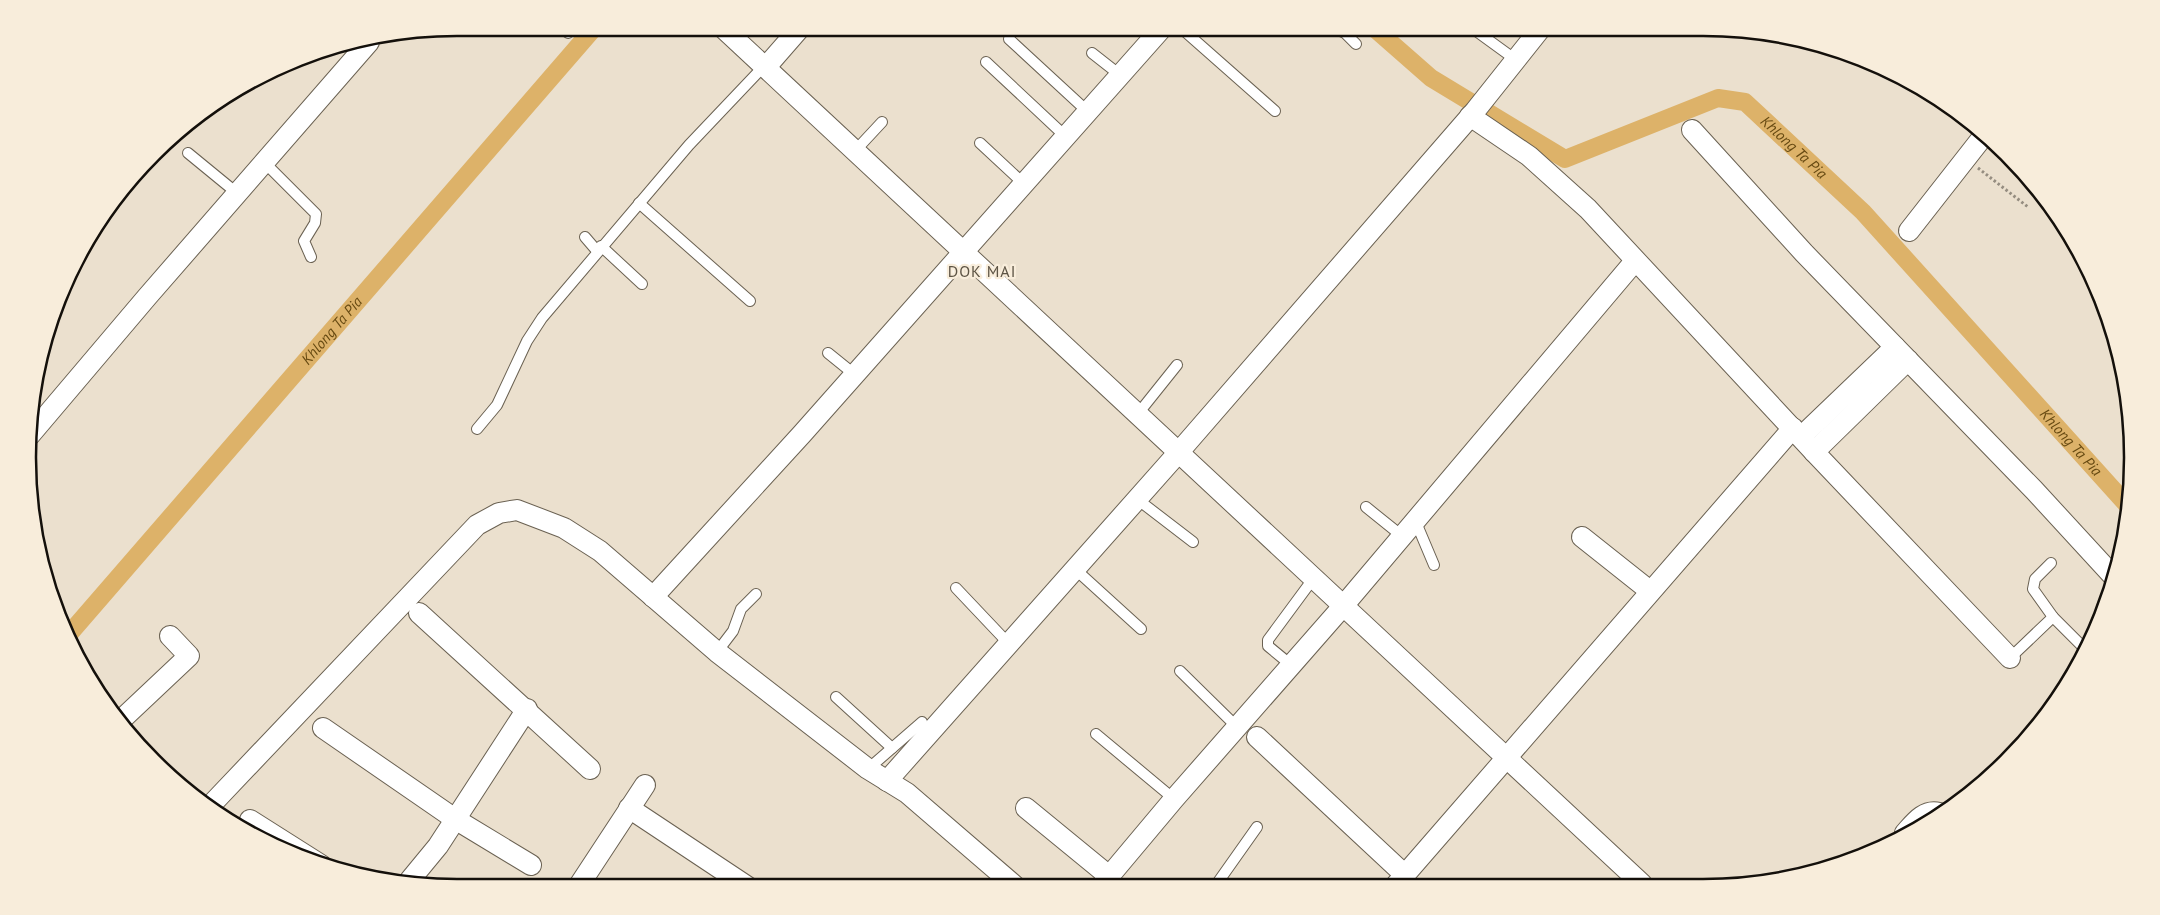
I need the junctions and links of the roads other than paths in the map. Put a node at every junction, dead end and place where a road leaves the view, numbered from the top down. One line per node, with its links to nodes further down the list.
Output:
1 (732, 36): 14 (street)
2 (793, 36): 14 (street)
3 (1155, 36): 15 (street)
4 (1190, 36): 17 (lane)
5 (1348, 36): 9 (lane)
6 (1482, 36): 13 (lane)
7 (1535, 36): 13 (street)
8 (1009, 39): 16 (lane)
9 (1356, 44)
10 (365, 47): 26 (street)
11 (1092, 53): 15 (lane)
12 (986, 62): 21 (lane)
13 (1514, 63): 18 (street)
14 (765, 66): 24 (street); 29 (lane)
15 (1120, 75): 16 (street)
16 (1087, 111): 21 (street)
17 (1275, 111)
18 (1472, 113): 35 (street); 46 (street)
19 (882, 122): 24 (lane)
20 (1692, 130): 39 (street)
21 (1065, 136): 27 (street)
22 (1980, 141): 30 (street)
23 (980, 143): 27 (lane)
24 (856, 151): 33 (street)
25 (188, 153): 28 (lane)
26 (264, 163): 28 (street); 34 (lane)
27 (1023, 183): 33 (street)
28 (238, 194): 43 (street)
29 (639, 202): 32 (lane); 37 (lane)
30 (1909, 230)
31 (585, 237): 32 (lane)
32 (599, 249): 36 (lane); 44 (lane)
33 (962, 251): 41 (street); 42 (street)
34 (311, 257)
35 (1635, 261): 45 (street); 49 (street)
36 (642, 284)
37 (750, 301)
38 (828, 353): 41 (lane)
39 (1902, 354): 45 (street); 56 (street)
40 (1177, 365): 42 (lane)
41 (854, 374): 61 (street)
42 (1137, 415): 46 (street)
43 (37, 426)
44 (478, 429)
45 (1803, 439): 59 (street); 70 (street)
46 (1178, 453): 47 (street); 57 (street)
47 (1137, 499): 52 (lane); 55 (street)
48 (1366, 507): 50 (lane)
49 (1416, 520): 50 (street); 54 (lane)
50 (1402, 536): 62 (street)
51 (1582, 537): 59 (street)
52 (1193, 542)
53 (2051, 563): 64 (lane)
54 (1434, 565)
55 (1075, 569): 65 (lane); 67 (street)
56 (2108, 570)
57 (1313, 579): 62 (street); 71 (lane)
58 (956, 588): 67 (lane)
59 (1650, 591): 82 (street)
60 (756, 594): 69 (lane)
61 (653, 597): 69 (street); 88 (street)
62 (1344, 605): 71 (street); 82 (street)
63 (419, 613): 74 (street)
64 (2053, 618): 68 (lane); 70 (lane)
65 (1141, 629)
66 (170, 636): 75 (street)
67 (1009, 644): 85 (street)
68 (2080, 644)
69 (717, 652): 84 (street)
70 (2010, 658)
71 (1291, 665): 77 (street)
72 (1180, 671): 77 (lane)
73 (836, 697): 81 (lane)
74 (527, 709): 83 (street); 91 (street)
75 (125, 716)
76 (922, 722): 81 (lane)
77 (1237, 727): 87 (street)
78 (323, 728): 91 (street)
79 (1096, 734): 87 (lane)
80 (1257, 737): 103 (street)
81 (892, 748): 84 (lane)
82 (1507, 759): 104 (street); 105 (street)
83 (590, 769)
84 (868, 769): 85 (street)
85 (888, 781): 99 (street)
86 (644, 785): 89 (street)
87 (1174, 799): 101 (street)
88 (214, 802)
89 (629, 808): 97 (street); 98 (street)
90 (1026, 808): 100 (street)
91 (455, 819): 95 (street); 96 (street)
92 (250, 820): 94 (street)
93 (1257, 827): 102 (lane)
94 (282, 840)
95 (531, 865)
96 (413, 876)
97 (583, 879)
98 (736, 879)
99 (1007, 879)
100 (1103, 879)
101 (1107, 879)
102 (1220, 879)
103 (1399, 879)
104 (1401, 879)
105 (1637, 879)

